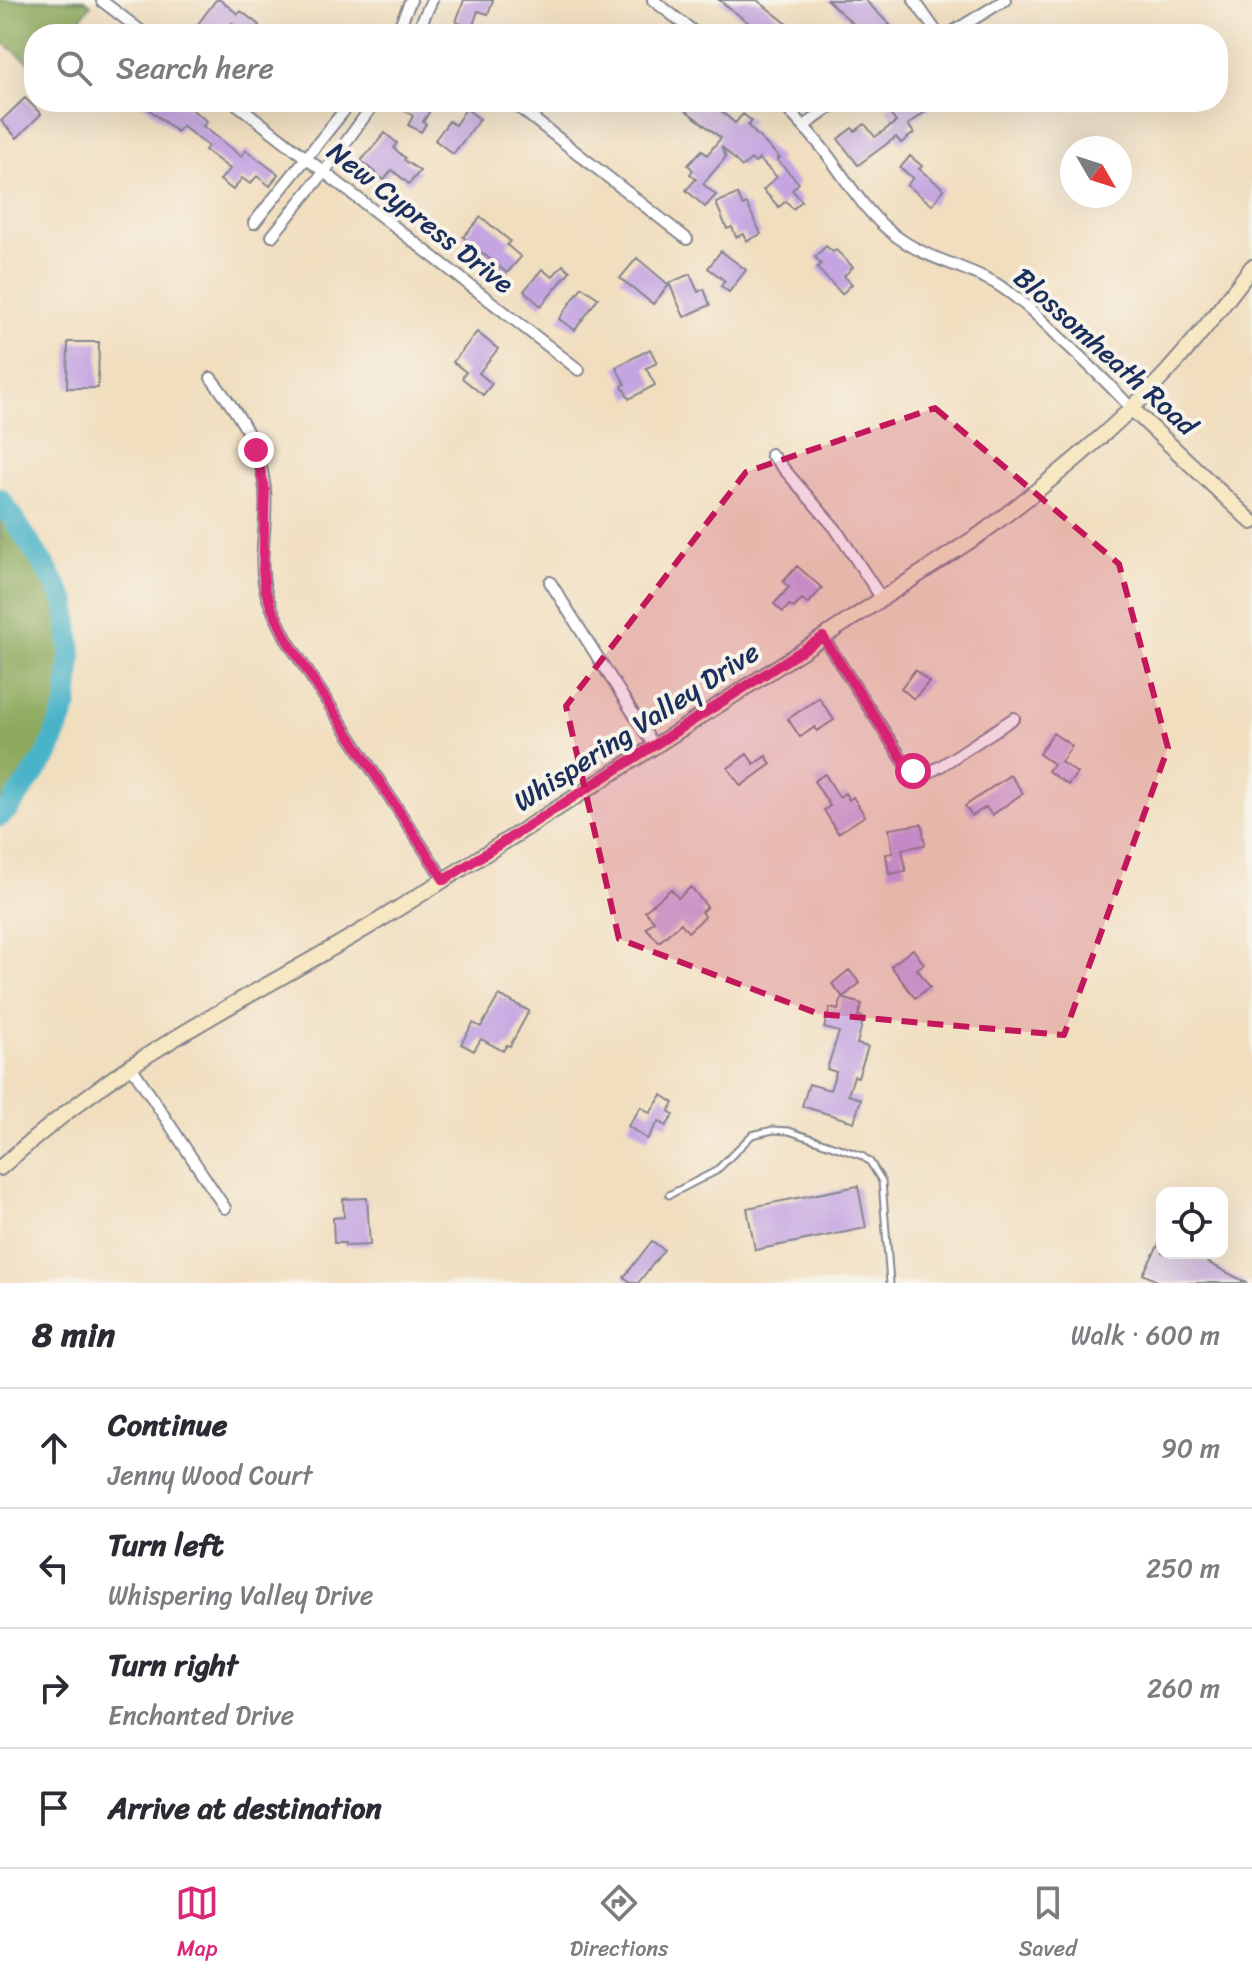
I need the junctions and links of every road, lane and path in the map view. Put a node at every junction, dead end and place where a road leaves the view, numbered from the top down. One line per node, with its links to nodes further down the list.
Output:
1 (411, 0): 8 (street)
2 (432, 0): 9 (street)
3 (653, 0): 10 (street)
4 (914, 0): 11 (street)
5 (1005, 0): 12 (street)
6 (102, 1): 7 (street)
7 (132, 24)
8 (403, 24)
9 (421, 24)
10 (684, 24)
11 (931, 24)
12 (965, 24)
13 (247, 112): 20 (street, New Cypress Drive)
14 (343, 112): 20 (street)
15 (368, 112): 21 (street)
16 (525, 112): 24 (street)
17 (790, 112): 19 (street, Blossomheath Road)
18 (824, 112): 19 (street)
19 (804, 126): 28 (street, Blossomheath Road)
20 (307, 158): 21 (street, New Cypress Drive); 22 (street)
21 (325, 171): 23 (street); 26 (street, New Cypress Drive)
22 (254, 223)
23 (272, 236)
24 (687, 239)
25 (1252, 267): 28 (street, Whispering Valley Drive)
26 (579, 370)
27 (211, 378): 36 (street)
28 (1131, 408): 30 (street, Blossomheath Road); 32 (street, Whispering Valley Drive)
29 (771, 454): 32 (street)
30 (1252, 522)
31 (550, 582): 35 (street)
32 (882, 599): 33 (street, Whispering Valley Drive)
33 (823, 637): 34 (street); 35 (street, Whispering Valley Drive)
34 (1014, 718)
35 (654, 746): 36 (street, Whispering Valley Drive)
36 (444, 880): 37 (street, Whispering Valley Drive)
37 (131, 1066): 38 (street, Whispering Valley Drive); 40 (street)
38 (0, 1168)
39 (669, 1195): 41 (lane)
40 (225, 1208)
41 (890, 1283)

